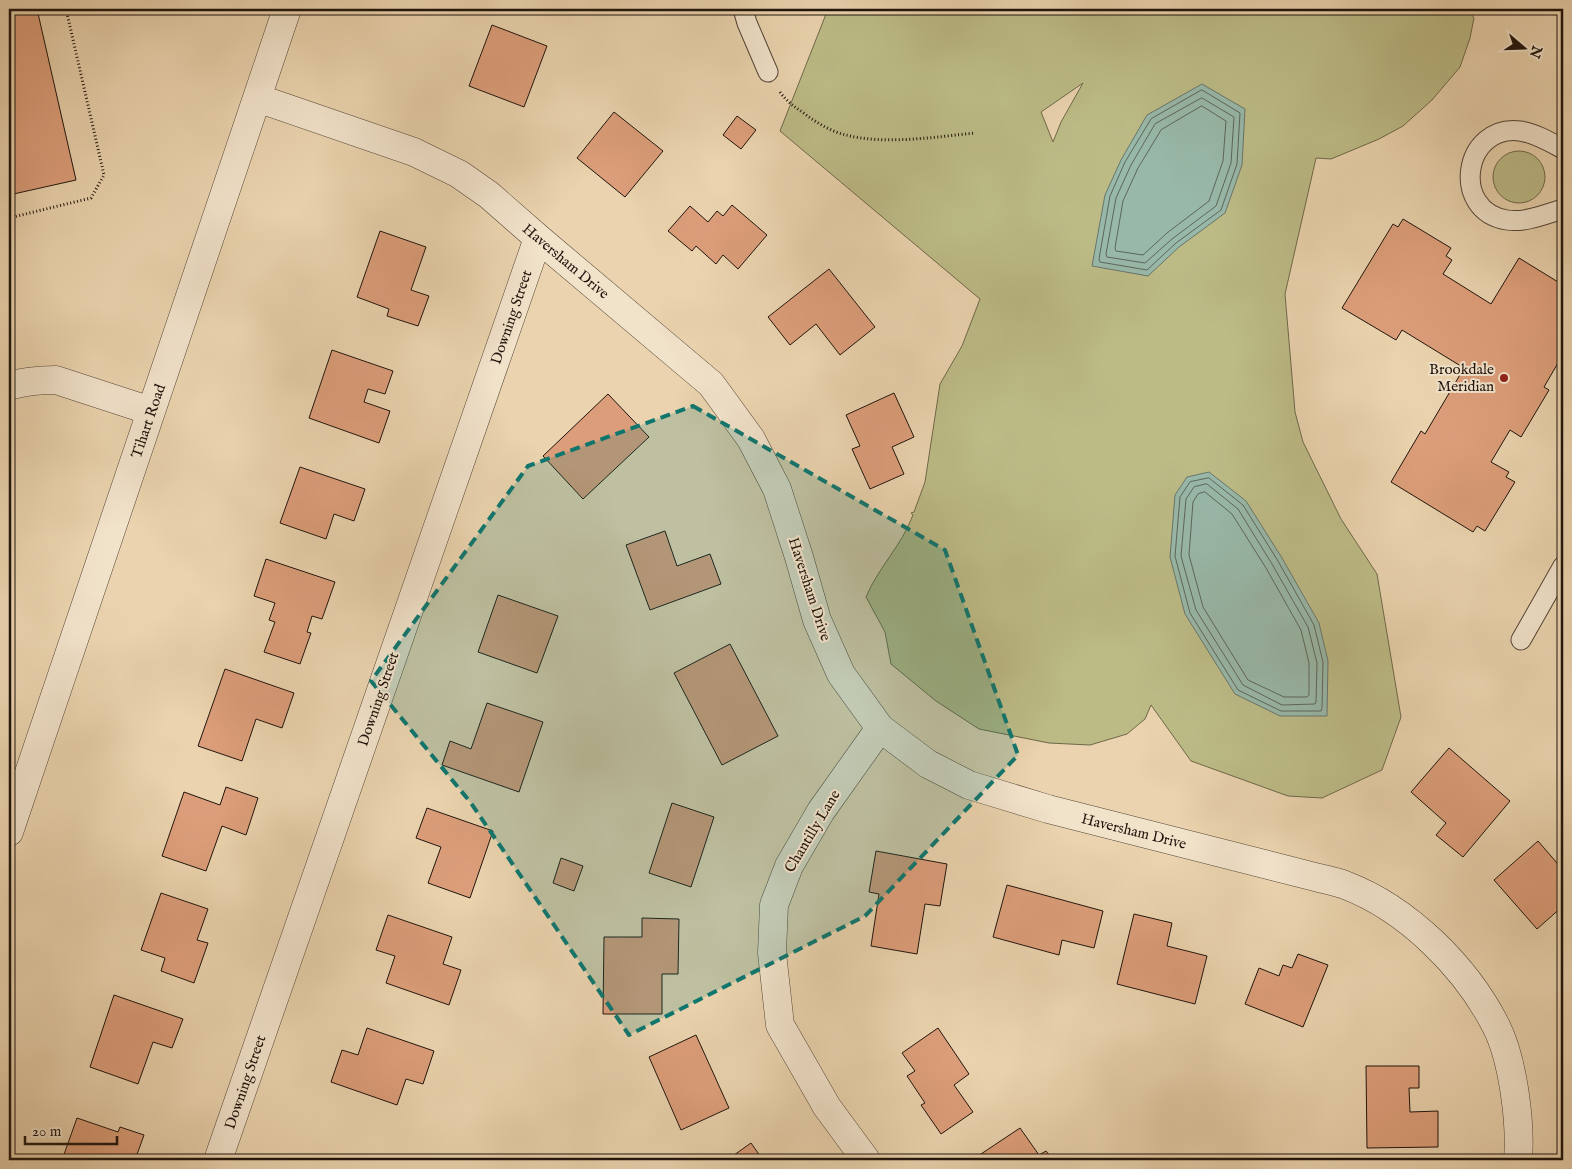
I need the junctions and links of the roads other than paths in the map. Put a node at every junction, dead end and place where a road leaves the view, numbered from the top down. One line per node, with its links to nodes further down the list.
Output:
1 (286, 9): 4 (street, Tihart Road)
2 (743, 9): 3 (lane)
3 (768, 72)
4 (257, 98): 7 (street, Haversham Drive); 9 (street, Tihart Road)
5 (1563, 149): 6 (lane)
6 (1563, 209)
7 (538, 238): 12 (street, Haversham Drive); 14 (street, Downing Street)
8 (9, 386): 9 (street)
9 (151, 410): 13 (street, Tihart Road)
10 (1563, 566): 11 (lane)
11 (1521, 640)
12 (880, 728): 15 (street, Chantilly Lane); 16 (street, Haversham Drive)
13 (9, 832)
14 (218, 1160)
15 (866, 1160)
16 (1518, 1160)

